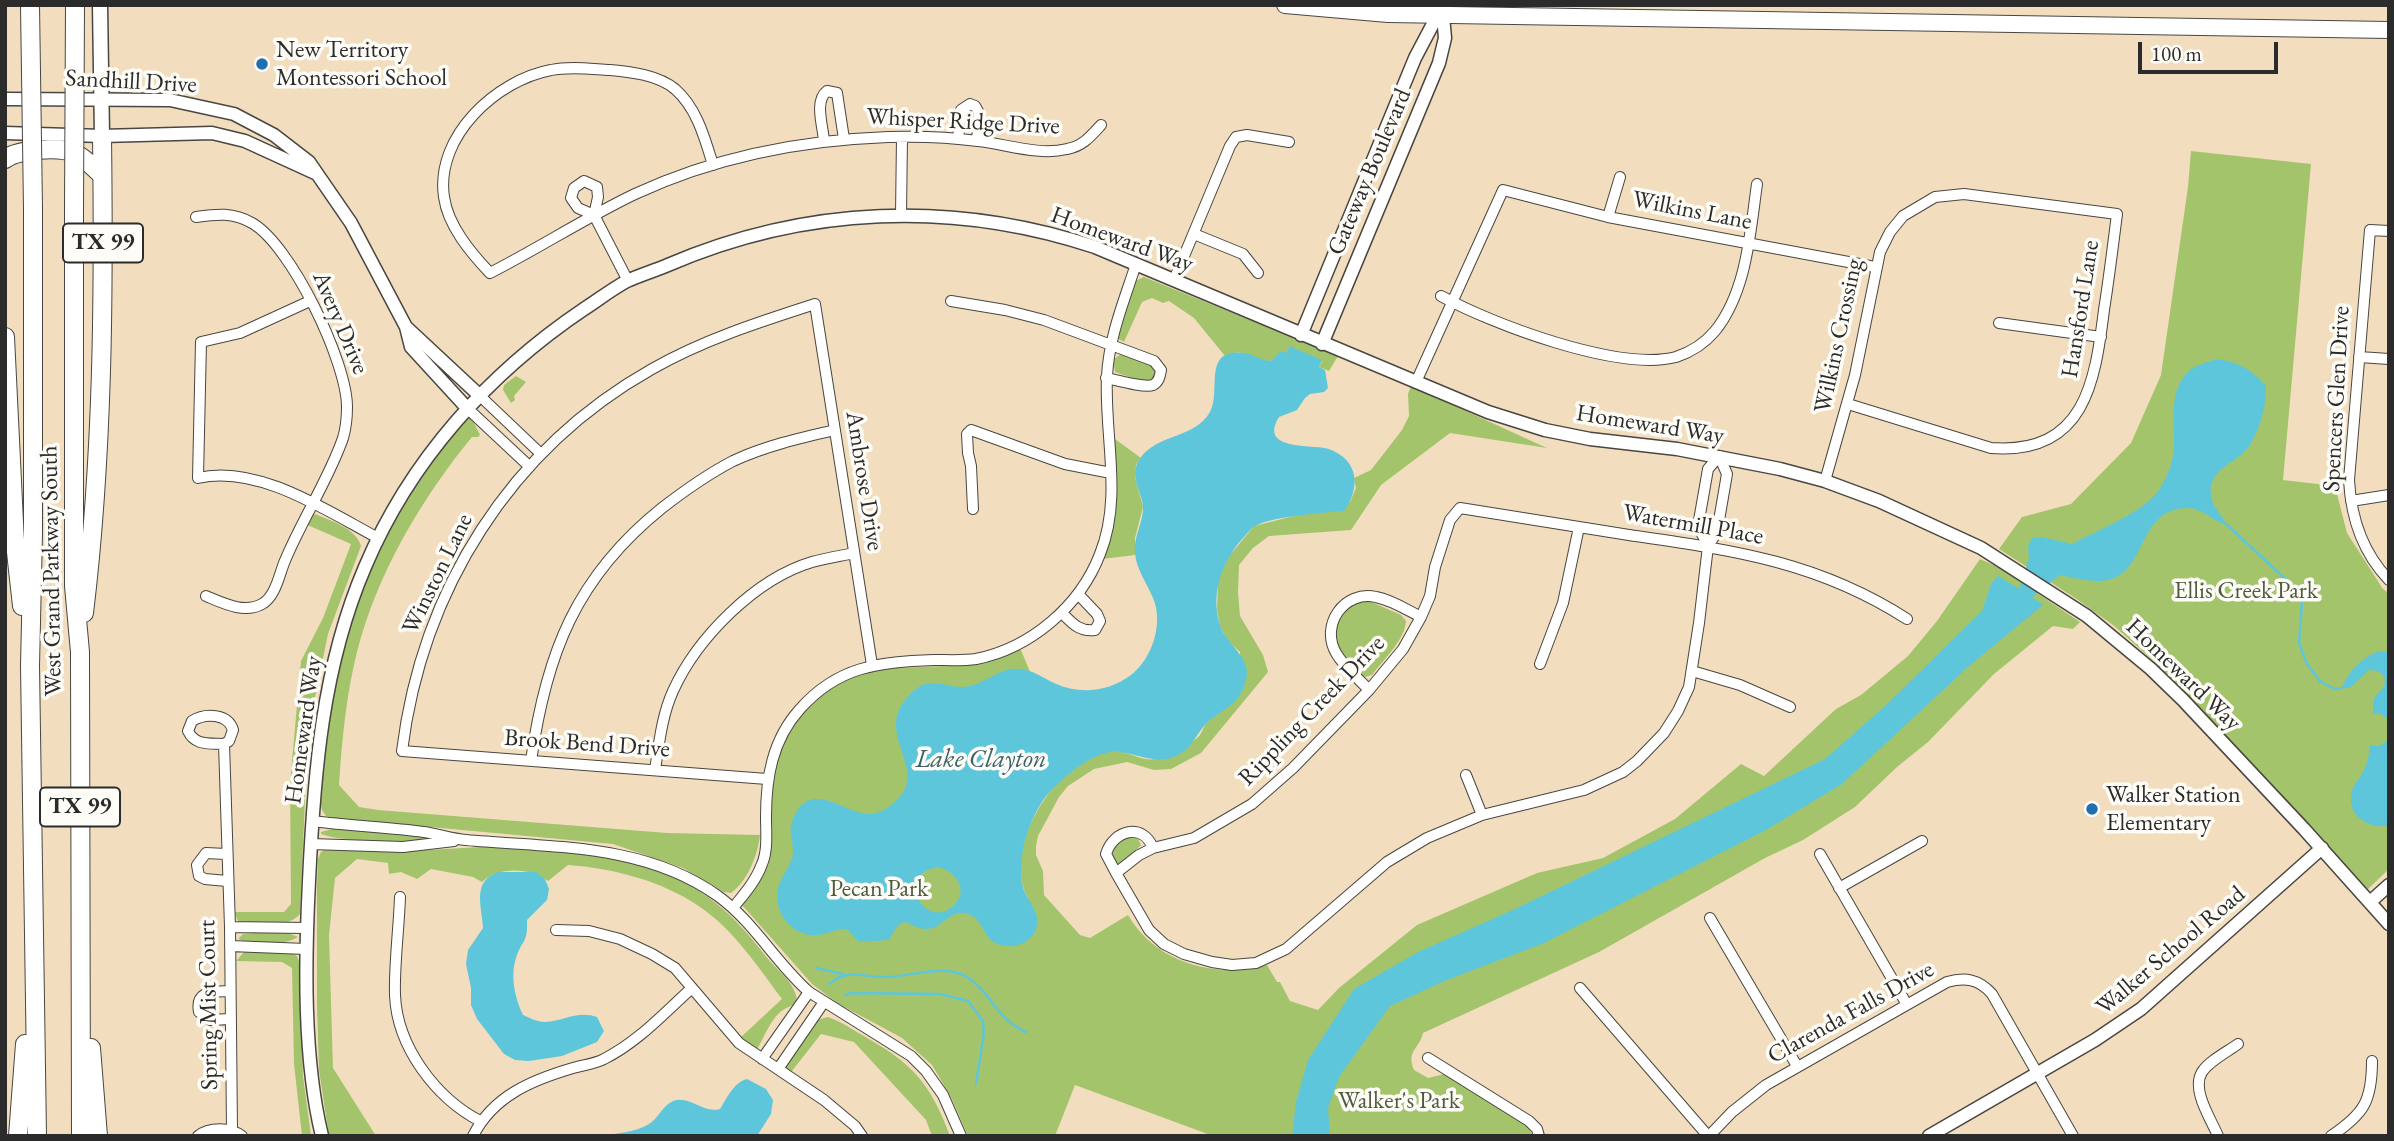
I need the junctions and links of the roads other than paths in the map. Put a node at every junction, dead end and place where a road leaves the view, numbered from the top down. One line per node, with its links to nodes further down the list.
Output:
1 (30, 5): 82 (highway, West Grand Parkway South, bridge)
2 (75, 5): 79 (highway, West Grand Parkway South, bridge)
3 (100, 5): 8 (main road, TX 99)
4 (1284, 5): 5 (main road)
5 (1442, 10): 6 (main road); 46 (street, Gateway Boulevard); 49 (street, Gateway Boulevard)
6 (2389, 30)
7 (5, 99): 8 (street, Sandhill Drive)
8 (100, 100): 9 (street, Sandhill Drive); 13 (main road, TX 99)
9 (215, 109): 12 (street); 22 (street, Sandhill Drive)
10 (1101, 125): 18 (street, Whisper Ridge Drive)
11 (5, 133): 13 (street, Sandhill Drive)
12 (212, 133): 13 (street, Sandhill Drive); 22 (street, Sandhill Drive)
13 (102, 136): 23 (highway, TX 99)
14 (902, 137): 15 (street, Whisper Ridge Drive); 16 (street, Whisper Ridge Drive); 28 (street)
15 (844, 139): 17 (street, Whisper Ridge Drive); 17 (street)
16 (958, 139): 18 (street, Whisper Ridge Drive); 18 (street)
17 (824, 141): 21 (street, Whisper Ridge Drive)
18 (977, 141)
19 (1289, 142): 32 (street)
20 (5, 159): 23 (highway)
21 (713, 165): 27 (street, Whisper Ridge Drive); 27 (street, Whisper Ridge Drive)
22 (317, 174): 45 (street, Sandhill Drive)
23 (102, 175): 79 (highway, TX 99)
24 (1620, 177): 30 (street)
25 (1757, 184): 33 (street)
26 (2117, 214): 35 (street, Wilkins Crossing); 48 (street, Hansford Lane)
27 (594, 215): 38 (street)
28 (901, 215): 34 (street, Homeward Way); 38 (street, Homeward Way)
29 (196, 217): 40 (street, Avery Drive)
30 (1608, 217): 33 (street, Wilkins Lane); 42 (street, Wilkins Lane)
31 (2389, 231): 51 (street, Spencers Glen Drive)
32 (1194, 234): 36 (street); 37 (street)
33 (1748, 243): 35 (street, Wilkins Lane); 42 (street)
34 (1136, 264): 37 (street, Homeward Way); 50 (street)
35 (1875, 267): 56 (street, Wilkins Crossing)
36 (1258, 273)
37 (1174, 280): 46 (street, Homeward Way)
38 (628, 281): 55 (street, Homeward Way)
39 (1441, 296): 42 (street)
40 (310, 300): 66 (street, Avery Drive); 66 (street)
41 (951, 301): 50 (street)
42 (1452, 302): 54 (street)
43 (815, 304): 58 (street, Ambrose Drive); 59 (street, Winston Lane)
44 (1999, 323): 48 (street)
45 (406, 327): 55 (street, Sandhill Drive); 57 (street, Sandhill Drive)
46 (1301, 335): 49 (street, Homeward Way)
47 (5, 337): 82 (highway, TX 99)
48 (2101, 337): 56 (street, Hansford Lane)
49 (1322, 344): 54 (street, Homeward Way)
50 (1110, 345): 53 (street); 53 (street)
51 (2359, 357): 52 (street); 65 (street, Spencers Glen Drive)
52 (2389, 359)
53 (1106, 378): 62 (street)
54 (1416, 382): 60 (street, Homeward Way)
55 (479, 395): 57 (street, Homeward Way); 59 (street, Sandhill Drive)
56 (1848, 404): 63 (street, Wilkins Crossing)
57 (467, 408): 61 (street, Sandhill Drive); 70 (street, Homeward Way)
58 (835, 430): 72 (street, Ambrose Drive); 88 (street)
59 (541, 454): 61 (street, Winston Lane)
60 (1719, 456): 63 (street, Homeward Way); 71 (street); 71 (street)
61 (529, 466): 87 (street, Winston Lane)
62 (1111, 473): 68 (street); 74 (street)
63 (1825, 481): 98 (street, Homeward Way)
64 (2389, 495): 65 (street)
65 (2351, 501): 73 (street, Spencers Glen Drive)
66 (311, 503): 70 (street); 75 (street, Avery Drive)
67 (1460, 508): 69 (street, Watermill Place); 77 (street, Rippling Creek Drive)
68 (972, 509)
69 (1579, 527): 71 (street, Watermill Place); 80 (street)
70 (378, 538): 93 (street, Homeward Way)
71 (1708, 547): 78 (street, Watermill Place); 83 (street)
72 (854, 553): 81 (street, Ambrose Drive); 89 (street)
73 (2389, 580)
74 (1078, 594): 76 (street); 76 (street)
75 (206, 596)
76 (1062, 613): 81 (street)
77 (1421, 617): 84 (street, Rippling Creek Drive); 84 (street)
78 (1907, 619)
79 (80, 652): 116 (highway, West Grand Parkway South / TX 99)
80 (1540, 664)
81 (872, 665): 91 (street)
82 (30, 666): 115 (highway, West Grand Parkway South / TX 99)
83 (1692, 671): 85 (street); 92 (street)
84 (1369, 690): 97 (street, Rippling Creek Drive)
85 (1790, 707)
86 (224, 744): 99 (street, Spring Mist Court)
87 (402, 751): 88 (street, Brook Bend Drive)
88 (531, 761): 89 (street, Brook Bend Drive)
89 (655, 770): 91 (street, Brook Bend Drive)
90 (1466, 775): 92 (street)
91 (767, 779): 107 (street)
92 (1482, 815): 101 (street)
93 (313, 821): 94 (street); 96 (street, Homeward Way)
94 (462, 840): 96 (street); 107 (street)
95 (1922, 841): 104 (street)
96 (311, 844): 111 (street, Homeward Way)
97 (1153, 848): 101 (street, Rippling Creek Drive); 101 (street)
98 (2322, 848): 106 (street, Homeward Way); 132 (street, Walker School Road)
99 (226, 854): 102 (street, Spring Mist Court); 102 (street)
100 (1820, 854): 104 (street)
101 (1116, 873)
102 (227, 881): 110 (street, Spring Mist Court)
103 (2389, 885): 106 (street)
104 (1839, 888): 122 (street)
105 (400, 897): 133 (street)
106 (2370, 902): 109 (street, Homeward Way)
107 (733, 908): 120 (street)
108 (1710, 918): 130 (street)
109 (2387, 920)
110 (230, 927): 111 (street); 113 (street, Spring Mist Court)
111 (306, 928): 114 (street, Homeward Way)
112 (556, 930): 117 (street)
113 (230, 946): 114 (street); 119 (street, Spring Mist Court)
114 (306, 949): 140 (street, Homeward Way)
115 (33, 960): 135 (highway, TX 99); 136 (highway, West Grand Parkway South)
116 (81, 961): 137 (highway, West Grand Parkway South); 138 (highway, TX 99)
117 (692, 988): 128 (street); 133 (street)
118 (1580, 988): 145 (street)
119 (229, 991): 123 (street, Spring Mist Court); 123 (street)
120 (809, 992): 121 (street); 124 (street)
121 (824, 1002): 125 (street); 143 (street)
122 (1906, 1003): 130 (street, Clarenda Falls Drive); 132 (street, Clarenda Falls Drive)
123 (230, 1019): 134 (street, Spring Mist Court)
124 (782, 1031): 125 (street); 128 (street)
125 (797, 1041): 131 (street)
126 (2238, 1044): 148 (street)
127 (1428, 1058): 144 (street)
128 (762, 1059): 131 (street)
129 (2372, 1061): 149 (street)
130 (1797, 1066): 145 (street, Clarenda Falls Drive)
131 (778, 1069): 142 (street)
132 (2038, 1073): 146 (street, Walker School Road); 147 (street, Clarenda Falls Drive)
133 (480, 1121): 141 (street)
134 (237, 1133): 139 (street, Spring Mist Court)
135 (18, 1136)
136 (37, 1136)
137 (81, 1136)
138 (98, 1136)
139 (198, 1136)
140 (322, 1136)
141 (474, 1136)
142 (862, 1136)
143 (961, 1136)
144 (1539, 1136)
145 (1708, 1136)
146 (1929, 1136)
147 (2073, 1136)
148 (2218, 1136)
149 (2331, 1136)

